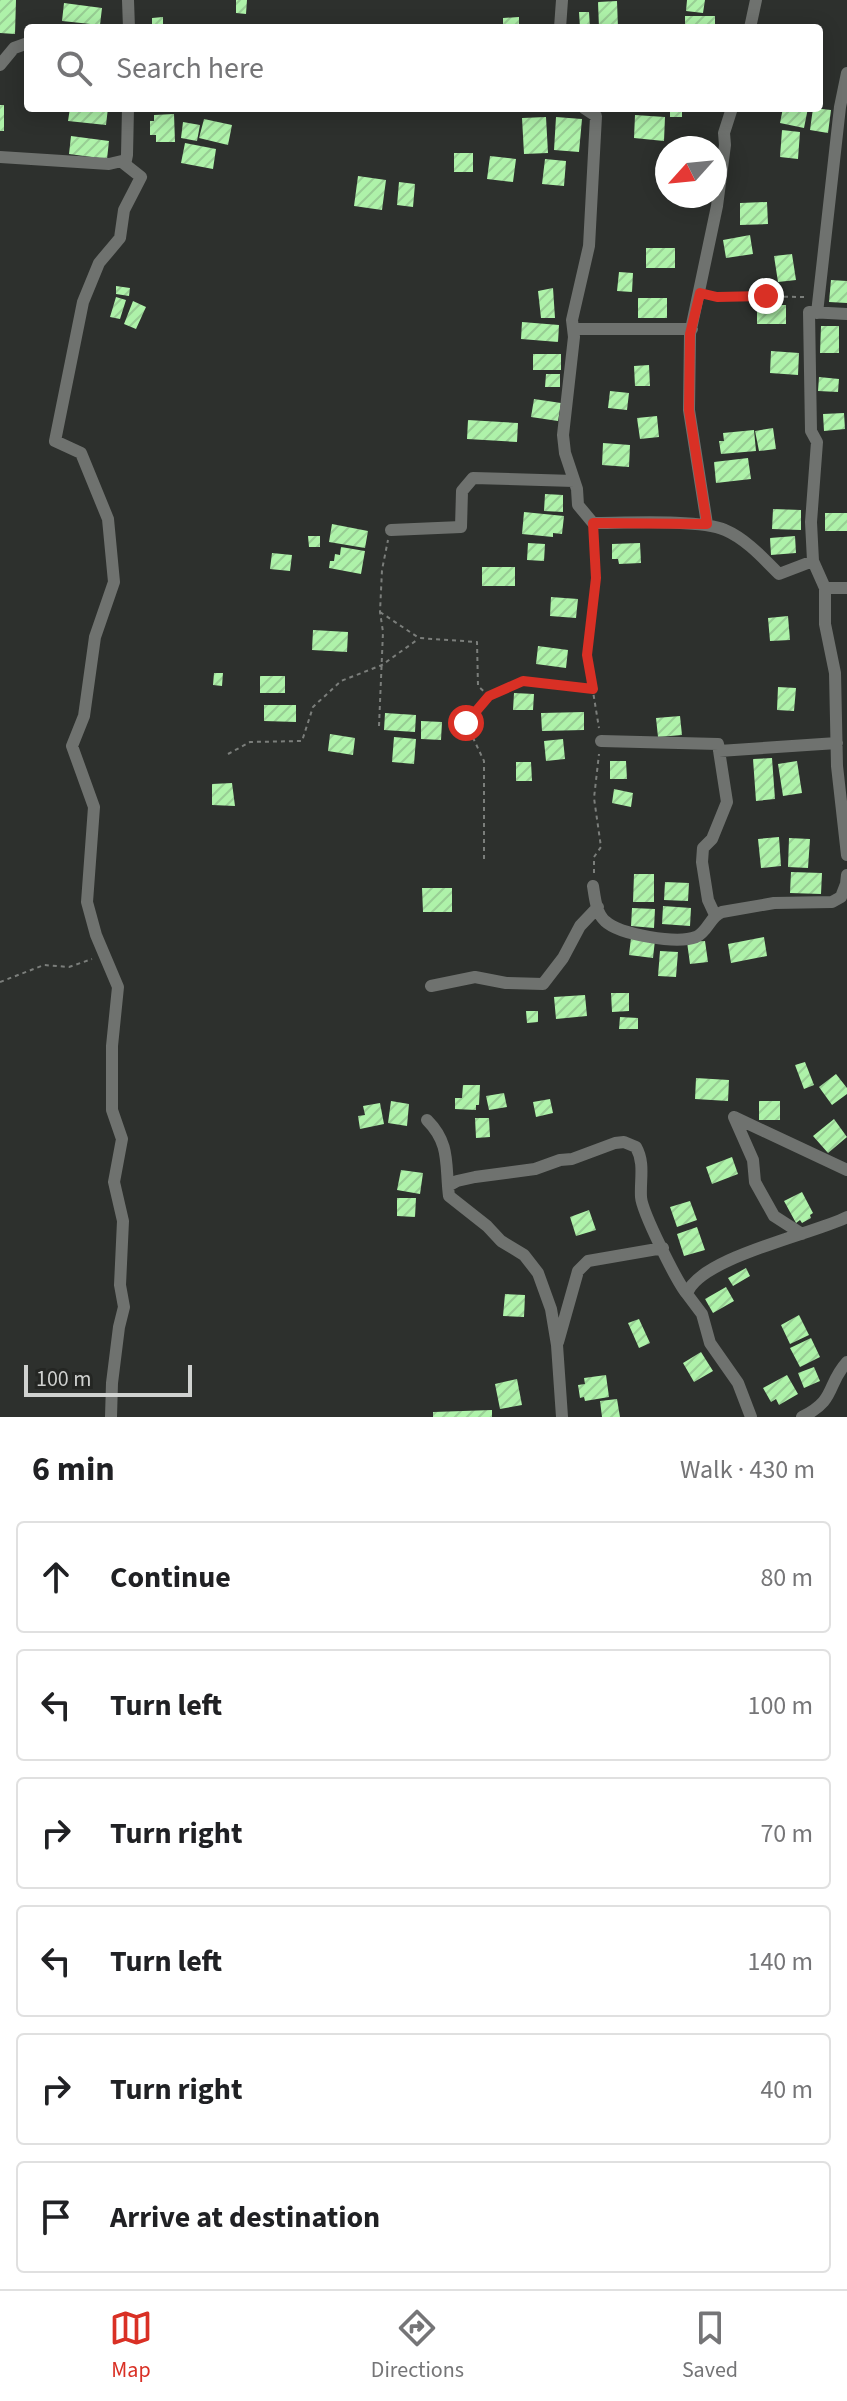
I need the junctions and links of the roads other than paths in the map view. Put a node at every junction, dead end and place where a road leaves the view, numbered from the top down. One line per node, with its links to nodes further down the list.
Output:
1 (128, 0): 4 (street)
2 (562, 0): 5 (street)
3 (756, 0): 6 (street)
4 (129, 24)
5 (560, 24)
6 (751, 24)
7 (24, 44): 8 (street)
8 (0, 65)
9 (847, 73): 15 (street)
10 (128, 112): 14 (street)
11 (590, 112): 17 (street)
12 (731, 112): 18 (street)
13 (0, 157): 14 (street)
14 (122, 162): 43 (street)
15 (817, 313): 16 (street); 22 (street)
16 (847, 314)
17 (573, 329): 18 (street); 19 (street)
18 (692, 329): 20 (street)
19 (574, 481): 20 (street); 21 (street)
20 (707, 524): 22 (street)
21 (391, 530)
22 (813, 561): 23 (street)
23 (825, 588): 24 (street); 26 (street)
24 (847, 588)
25 (601, 741): 27 (street)
26 (837, 743): 27 (street); 28 (street)
27 (719, 751): 32 (street)
28 (847, 855)
29 (847, 875): 32 (street)
30 (593, 886): 31 (street)
31 (598, 907): 32 (street); 33 (street)
32 (715, 915)
33 (431, 986)
34 (427, 1120): 36 (street)
35 (847, 1170): 38 (street)
36 (448, 1186): 39 (street); 41 (street)
37 (847, 1217): 38 (street)
38 (802, 1234): 40 (street)
39 (663, 1248): 40 (street); 41 (street)
40 (687, 1294): 45 (street)
41 (557, 1345): 44 (street)
42 (847, 1362): 46 (street)
43 (111, 1417)
44 (562, 1417)
45 (751, 1417)
46 (802, 1417)

